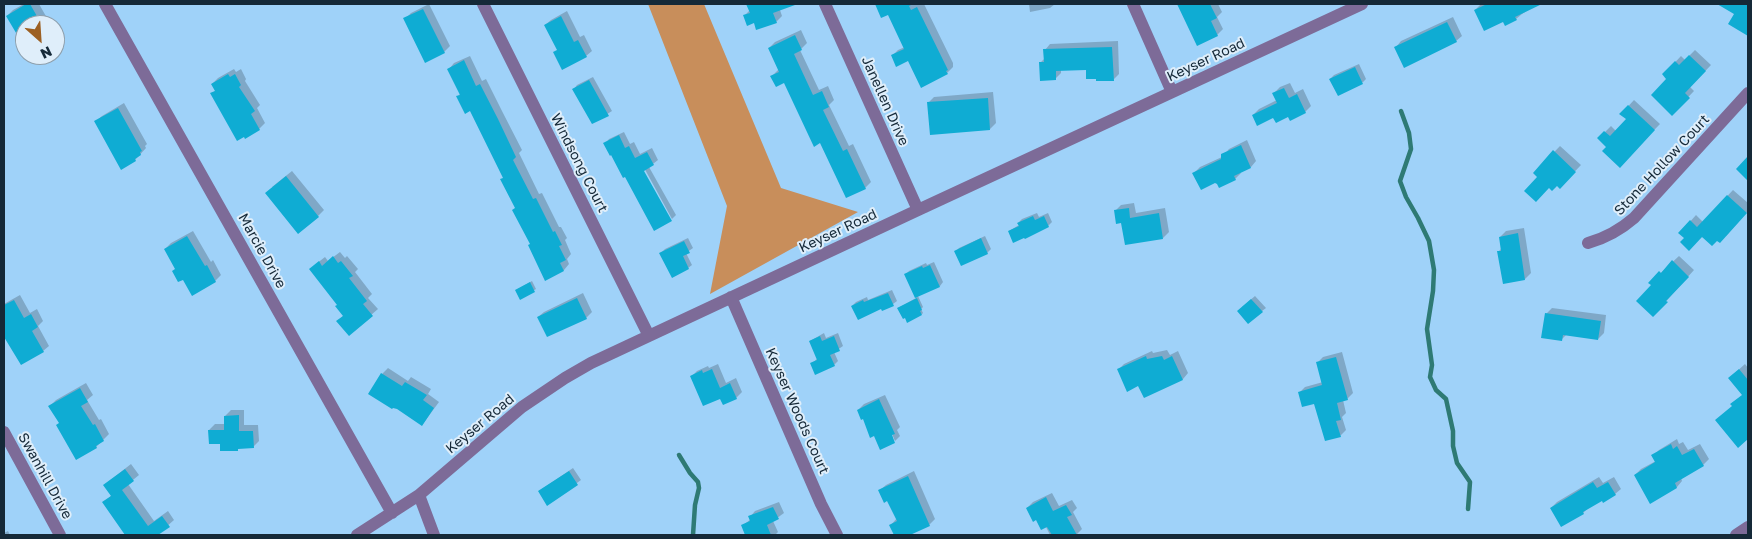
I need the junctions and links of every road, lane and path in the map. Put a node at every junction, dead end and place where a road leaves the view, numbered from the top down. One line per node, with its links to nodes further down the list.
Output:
1 (105, 4): 14 (street, Marcie Drive)
2 (483, 4): 11 (street, Windsong Court)
3 (825, 4): 8 (street, Janellen Drive)
4 (1133, 4): 6 (street)
5 (1362, 4): 6 (street, Keyser Road)
6 (1172, 92): 8 (street, Keyser Road)
7 (1748, 93): 9 (street, Stone Hollow Court)
8 (918, 210): 10 (street, Keyser Road)
9 (1588, 243)
10 (732, 297): 11 (street, Keyser Road); 19 (street, Keyser Woods Court)
11 (648, 336): 13 (street, Keyser Road)
12 (4, 432): 16 (street, Swanhill Drive)
13 (419, 495): 14 (street, Keyser Road); 18 (street)
14 (392, 513): 17 (street, Keyser Road)
15 (1748, 527): 20 (street)
16 (60, 535)
17 (357, 535)
18 (434, 535)
19 (837, 535)
20 (1736, 535)

